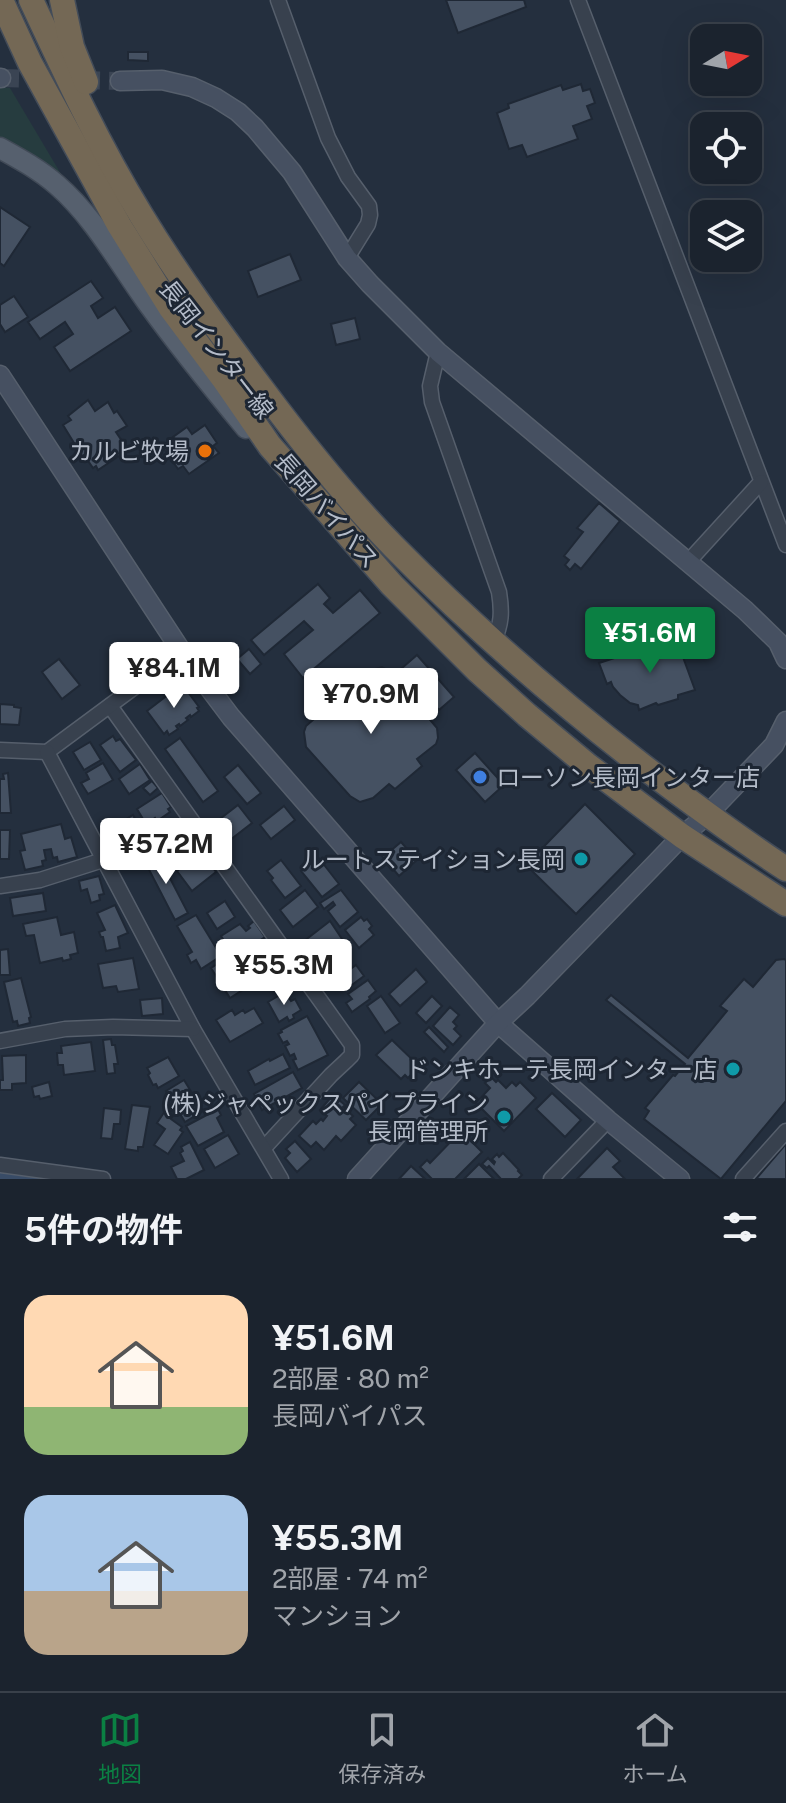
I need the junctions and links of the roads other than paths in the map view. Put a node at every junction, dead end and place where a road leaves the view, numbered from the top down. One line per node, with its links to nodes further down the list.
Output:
1 (1, 0): 15 (highway, 長岡バイパス)
2 (31, 0): 10 (highway, 長岡バイパス)
3 (62, 0): 10 (highway)
4 (278, 0): 8 (street)
5 (578, 0): 12 (street)
6 (120, 81): 8 (street)
7 (0, 148): 15 (main road, 長岡インター線)
8 (347, 258): 9 (street)
9 (438, 352): 14 (street); 16 (street)
10 (246, 369): 16 (highway, 長岡バイパス)
11 (0, 375): 17 (street)
12 (761, 482): 13 (street); 14 (street)
13 (786, 545)
14 (688, 562): 18 (street)
15 (392, 585): 24 (highway, 長岡バイパス)
16 (493, 642): 23 (highway, 長岡バイパス)
17 (182, 652): 19 (street); 29 (street)
18 (786, 659)
19 (110, 706): 22 (street); 34 (street)
20 (786, 723): 23 (street)
21 (0, 750): 22 (street)
22 (47, 752): 25 (street)
23 (706, 816): 24 (street); 26 (highway, 長岡バイパス)
24 (682, 836): 28 (highway, 長岡バイパス); 29 (street)
25 (103, 860): 27 (street); 30 (street)
26 (786, 869)
27 (0, 886)
28 (786, 904)
29 (498, 1023): 32 (street); 38 (street)
30 (193, 1029): 31 (street); 34 (street)
31 (0, 1041)
32 (608, 1120): 39 (street); 40 (street)
33 (786, 1131): 41 (street)
34 (264, 1148): 37 (street)
35 (0, 1165): 36 (street)
36 (103, 1179)
37 (281, 1179)
38 (357, 1179)
39 (551, 1179)
40 (680, 1179)
41 (743, 1179)

